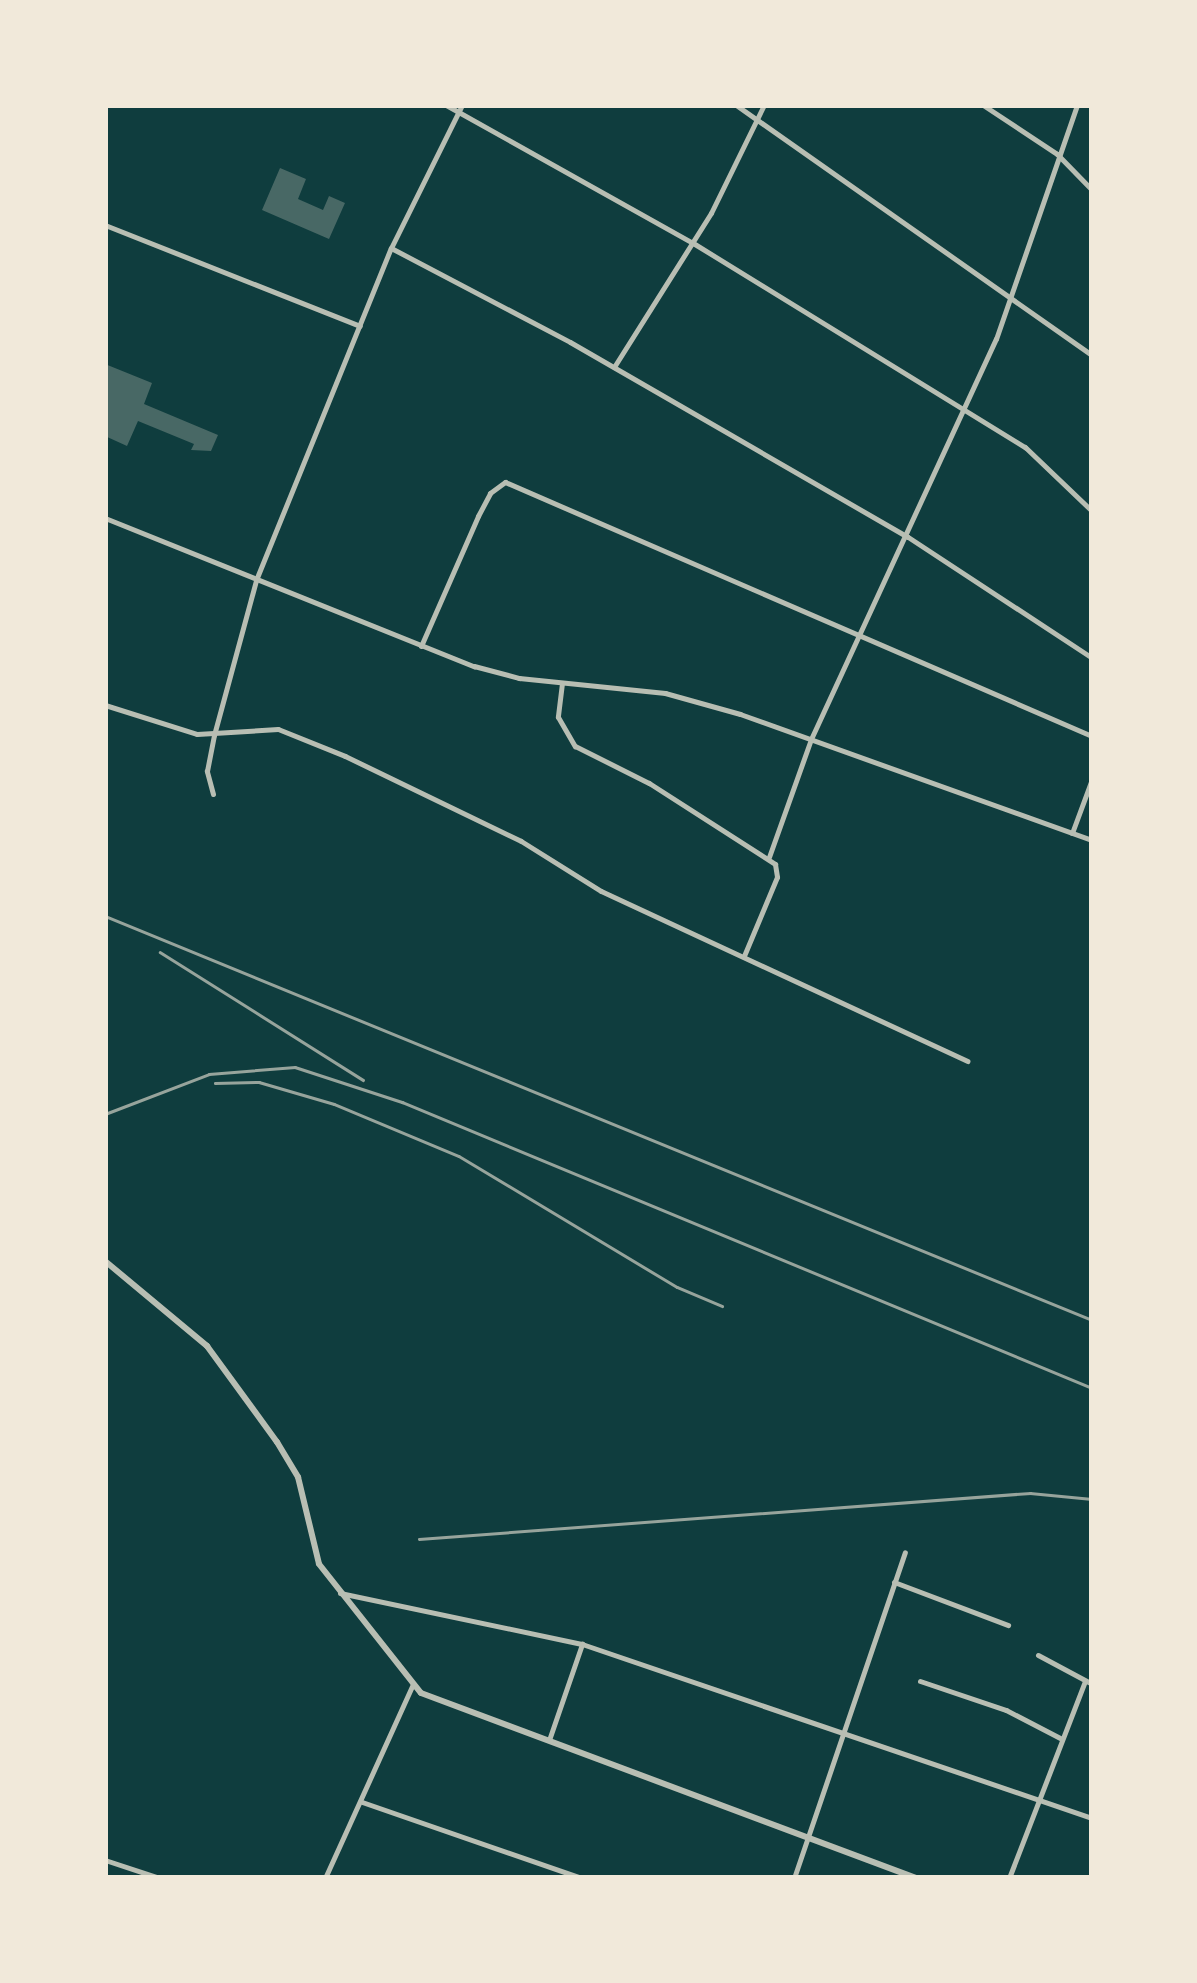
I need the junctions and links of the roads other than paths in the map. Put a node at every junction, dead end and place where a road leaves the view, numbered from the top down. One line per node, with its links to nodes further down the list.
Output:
1 (446, 105): 6 (street)
2 (736, 105): 7 (street)
3 (764, 105): 7 (street)
4 (983, 105): 8 (street)
5 (1077, 105): 8 (street)
6 (460, 108): 11 (street); 12 (street)
7 (757, 120): 11 (street); 13 (street)
8 (1057, 154): 9 (street); 13 (street)
9 (1092, 190)
10 (105, 225): 14 (street)
11 (692, 243): 16 (street); 17 (street)
12 (391, 248): 14 (street); 16 (street)
13 (1012, 294): 15 (street); 17 (street)
14 (360, 326): 21 (street)
15 (1092, 355)
16 (614, 367): 20 (street)
17 (962, 410): 18 (street); 20 (street)
18 (1092, 510)
19 (105, 518): 21 (street)
20 (908, 537): 22 (street); 24 (street)
21 (256, 580): 23 (street); 27 (street)
22 (864, 633): 23 (street); 28 (street); 29 (street)
23 (422, 646): 25 (street)
24 (1092, 658)
25 (562, 683): 29 (street); 34 (street)
26 (105, 705): 27 (street)
27 (214, 735): 31 (street); 35 (street)
28 (1092, 736)
29 (811, 740): 32 (street); 34 (street)
30 (1092, 780): 32 (street)
31 (213, 794)
32 (1072, 833): 33 (street)
33 (1092, 840)
34 (769, 858): 35 (street)
35 (744, 956): 36 (street)
36 (968, 1061)
37 (105, 1261): 40 (street)
38 (905, 1552): 39 (street)
39 (894, 1582): 41 (street); 47 (street)
40 (338, 1592): 42 (street); 46 (street)
41 (1008, 1624)
42 (582, 1644): 47 (street); 49 (street)
43 (1038, 1655): 45 (street)
44 (920, 1681): 48 (street)
45 (1088, 1682): 48 (street)
46 (414, 1684): 49 (street); 51 (street)
47 (842, 1729): 50 (street); 53 (street)
48 (1062, 1740): 50 (street)
49 (548, 1744): 53 (street)
50 (1038, 1800): 52 (street); 60 (street)
51 (362, 1802): 56 (street); 57 (street)
52 (1092, 1818)
53 (807, 1838): 58 (street); 59 (street)
54 (105, 1860): 55 (street)
55 (159, 1878)
56 (325, 1878)
57 (581, 1878)
58 (794, 1878)
59 (916, 1878)
60 (1009, 1878)

